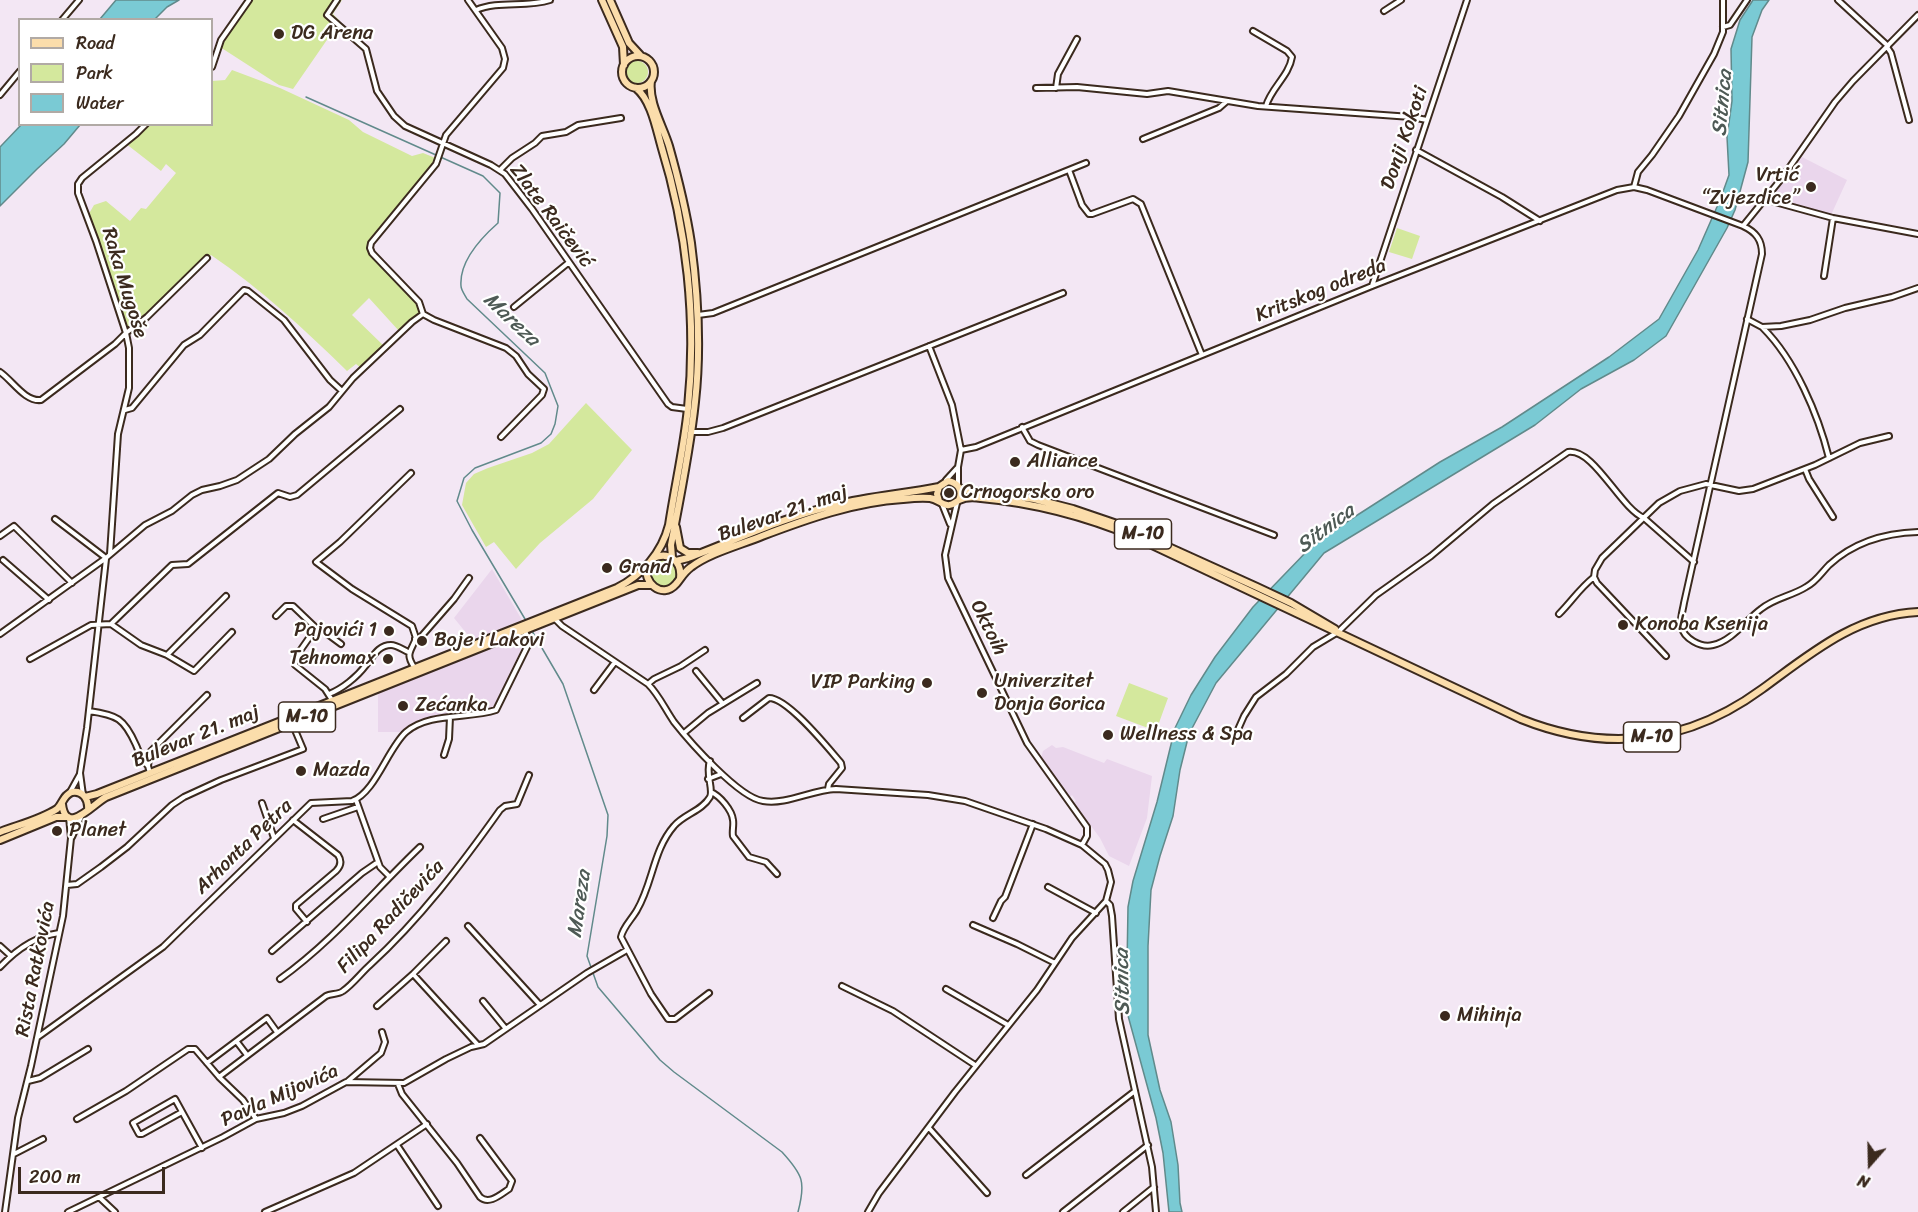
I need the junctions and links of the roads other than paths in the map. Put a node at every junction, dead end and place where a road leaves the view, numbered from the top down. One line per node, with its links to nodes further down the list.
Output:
1 (79, 0): 16 (street)
2 (249, 0): 22 (street)
3 (337, 0): 37 (street, Zlate Raičević)
4 (468, 0): 13 (street)
5 (550, 0): 13 (street)
6 (602, 0): 23 (main road)
7 (610, 0): 21 (main road)
8 (1401, 0): 14 (street)
9 (1467, 0): 33 (street, Donji Kokoti)
10 (1724, 0): 17 (street)
11 (1746, 0): 17 (street)
12 (1838, 0): 20 (street)
13 (476, 10): 37 (street)
14 (1384, 11)
15 (1918, 15): 20 (street)
16 (64, 18)
17 (1723, 27): 42 (street)
18 (1253, 31): 31 (street)
19 (1077, 39): 28 (street)
20 (1888, 47): 34 (street); 43 (street)
21 (641, 57): 23 (main road); 25 (main road)
22 (213, 64)
23 (624, 66): 26 (main road)
24 (18, 73): 29 (street)
25 (651, 81): 26 (main road); 56 (main road)
26 (636, 88): 65 (main road)
27 (1036, 88): 28 (street)
28 (1056, 88): 30 (street)
29 (0, 95)
30 (1227, 101): 31 (street); 36 (street)
31 (1266, 106): 33 (street)
32 (621, 118): 40 (street)
33 (1427, 120): 38 (street, Donji Kokoti)
34 (1909, 120)
35 (144, 126): 59 (street, Raka Mugoše)
36 (1143, 139)
37 (444, 143): 40 (street, Zlate Raičević); 55 (street)
38 (1416, 150): 45 (street); 51 (street, Donji Kokoti)
39 (1086, 163): 41 (street)
40 (500, 170): 49 (street, Zlate Raičević)
41 (1069, 170): 56 (street); 61 (street)
42 (1634, 187): 45 (street, Kritskog odreda); 46 (street)
43 (1764, 200): 44 (street); 46 (street)
44 (1833, 218): 47 (street); 50 (street)
45 (1540, 221): 51 (street, Kritskog odreda)
46 (1743, 226): 57 (street)
47 (1918, 234)
48 (207, 258): 59 (street)
49 (568, 263): 54 (street); 65 (street, Zlate Raičević)
50 (1824, 276)
51 (1372, 286): 61 (street, Kritskog odreda)
52 (1918, 288): 58 (street)
53 (1063, 294): 60 (street)
54 (513, 307)
55 (423, 314): 63 (street); 70 (street)
56 (698, 315): 68 (main road)
57 (1747, 319): 58 (street); 77 (street)
58 (1762, 327): 72 (street)
59 (126, 333): 62 (street); 66 (street, Raka Mugoše)
60 (929, 346): 68 (street); 71 (street)
61 (1202, 355): 67 (street, Kritskog odreda)
62 (0, 372)
63 (342, 391): 66 (street); 92 (street)
64 (400, 409): 111 (street)
65 (688, 409): 93 (main road)
66 (125, 410): 92 (street, Raka Mugoše)
67 (1022, 428): 71 (street, Kritskog odreda); 89 (street)
68 (692, 432): 86 (main road)
69 (1889, 436): 72 (street)
70 (501, 437)
71 (961, 450): 73 (street)
72 (1829, 458): 74 (street)
73 (958, 467): 76 (street); 78 (street)
74 (1805, 469): 77 (street); 82 (street)
75 (411, 473): 117 (street)
76 (942, 484): 78 (main road, M-10); 80 (main road); 91 (main road, Bulevar 21. maj / M-10)
77 (1711, 484): 83 (street); 96 (street)
78 (958, 487): 79 (main road); 103 (main road, M-10)
79 (958, 501): 80 (main road, M-10); 85 (street, Oktoih); 103 (main road, M-10)
80 (940, 502): 85 (street); 100 (main road, Bulevar 21. maj / M-10)
81 (1635, 513): 83 (street); 87 (street); 115 (street)
82 (1833, 517)
83 (1644, 518): 87 (street); 96 (street)
84 (55, 519): 92 (street)
85 (951, 525): 164 (street, Oktoih)
86 (675, 526): 91 (main road); 94 (main road)
87 (1634, 527): 98 (street)
88 (1918, 532): 96 (street)
89 (1274, 535)
90 (0, 536): 101 (street)
91 (701, 553): 94 (main road, Bulevar 21. maj / M-10)
92 (108, 556): 101 (street); 110 (street, Raka Mugoše)
93 (653, 558): 94 (main road, M-10); 97 (main road, M-10)
94 (674, 559): 100 (main road)
95 (3, 560): 105 (street)
96 (1694, 562)
97 (647, 565): 102 (main road); 125 (main road, Bulevar 21. maj / M-10)
98 (1594, 577): 107 (street); 122 (street)
99 (469, 578): 117 (street)
100 (680, 578): 102 (main road, M-10)
101 (72, 583): 105 (street)
102 (650, 585): 109 (main road, Bulevar 21. maj / M-10)
103 (1255, 590): 115 (main road, M-10)
104 (226, 596): 121 (street)
105 (49, 600): 116 (street)
106 (1918, 612): 115 (main road, M-10)
107 (1559, 614)
108 (276, 616): 112 (street)
109 (555, 619): 113 (main road, Bulevar 21. maj / M-10); 124 (street)
110 (98, 624): 111 (street); 123 (street); 133 (street, Raka Mugoše)
111 (111, 624): 121 (street)
112 (316, 628): 118 (street); 131 (street)
113 (525, 631): 134 (street); 136 (main road, Bulevar 21. maj / M-10)
114 (232, 632): 121 (street)
115 (1338, 632): 138 (street)
116 (0, 634)
117 (415, 639): 120 (street)
118 (341, 644)
119 (705, 650): 128 (street)
120 (408, 652): 125 (street); 131 (street)
121 (166, 655)
122 (1666, 656)
123 (30, 659)
124 (615, 662): 128 (street); 129 (street)
125 (414, 668): 131 (main road, Bulevar 21. maj / M-10)
126 (696, 671): 132 (street)
127 (757, 683): 132 (street)
128 (648, 684): 137 (street)
129 (594, 690)
130 (207, 695): 141 (street)
131 (330, 697): 141 (main road, Bulevar 21. maj / M-10)
132 (723, 704): 137 (street)
133 (89, 711): 141 (street); 142 (street, Raka Mugoše)
134 (450, 717): 139 (street); 150 (street)
135 (743, 718): 146 (street)
136 (292, 723): 154 (main road, Bulevar 21. maj / M-10); 169 (street)
137 (684, 733): 140 (street)
138 (1236, 734)
139 (444, 755)
140 (710, 761): 143 (street); 145 (street)
141 (149, 770): 149 (main road, Bulevar 21. maj / M-10)
142 (80, 773): 148 (street, Raka Mugoše); 149 (street, Raka Mugoše)
143 (721, 774): 145 (street); 146 (street)
144 (529, 775): 195 (street, Filipa Radičevića)
145 (708, 779): 147 (street)
146 (828, 789): 159 (street)
147 (711, 792): 167 (street); 180 (street)
148 (68, 794): 149 (main road, Bulevar 21. maj / M-10); 152 (main road)
149 (84, 796): 154 (main road)
150 (356, 800): 153 (street); 158 (street, Arhonta Petra)
151 (262, 802): 162 (street)
152 (62, 804): 155 (main road); 160 (main road)
153 (358, 807): 157 (street); 166 (street)
154 (87, 810): 156 (main road, Bulevar 21. maj / M-10)
155 (69, 817): 156 (main road); 161 (street, Rista Ratkovića); 163 (main road)
156 (81, 817): 161 (street, Rista Ratkovića)
157 (323, 819)
158 (293, 820): 162 (street, Arhonta Petra); 174 (street)
159 (1033, 824): 164 (street); 173 (street)
160 (0, 832)
161 (71, 838): 169 (street, Rista Ratkovića)
162 (274, 838): 197 (street, Arhonta Petra)
163 (0, 840)
164 (1082, 845): 171 (street)
165 (420, 847): 168 (street)
166 (378, 861): 168 (street); 174 (street)
167 (777, 874)
168 (390, 877): 186 (street)
169 (67, 885): 177 (street, Rista Ratkovića)
170 (1047, 887): 172 (street)
171 (1106, 901): 172 (street); 208 (street)
172 (1096, 913): 183 (street)
173 (993, 918)
174 (308, 922): 181 (street)
175 (973, 925): 183 (street)
176 (468, 926): 191 (street)
177 (58, 933): 182 (street); 197 (street, Rista Ratkovića)
178 (446, 941): 185 (street)
179 (0, 946): 182 (street)
180 (627, 950): 189 (street); 191 (street, Pavla Mijovića)
181 (272, 951)
182 (11, 956): 184 (street)
183 (1054, 963): 193 (street)
184 (0, 967)
185 (413, 974): 192 (street); 199 (street)
186 (280, 979)
187 (842, 986): 203 (street)
188 (946, 989): 193 (street)
189 (709, 993)
190 (483, 1001): 194 (street)
191 (540, 1005): 194 (street, Pavla Mijovića)
192 (377, 1006)
193 (1008, 1025): 203 (street)
194 (506, 1029): 199 (street, Pavla Mijovića)
195 (277, 1032): 198 (street); 201 (street, Filipa Radičevića)
196 (382, 1032): 206 (street)
197 (38, 1037): 205 (street, Rista Ratkovića)
198 (237, 1041): 201 (street); 202 (street)
199 (478, 1045): 207 (street, Pavla Mijovića)
200 (88, 1049): 205 (street)
201 (247, 1056): 204 (street, Filipa Radičevića)
202 (207, 1063): 204 (street); 210 (street)
203 (975, 1065): 213 (street)
204 (219, 1077): 211 (street)
205 (28, 1081): 219 (street, Rista Ratkovića)
206 (348, 1081): 207 (street, Pavla Mijovića); 211 (street, Pavla Mijovića)
207 (398, 1084): 212 (street)
208 (1135, 1091): 217 (street); 220 (street)
209 (182, 1112): 209 (street); 218 (street)
210 (77, 1119)
211 (256, 1119): 218 (street, Pavla Mijovića)
212 (427, 1124): 214 (street); 216 (street)
213 (929, 1128): 222 (street); 229 (street)
214 (480, 1138)
215 (43, 1139): 219 (street)
216 (397, 1145): 224 (street); 228 (street)
217 (1148, 1145): 221 (street); 230 (street)
218 (202, 1148): 223 (street, Pavla Mijovića)
219 (14, 1154): 225 (street, Rista Ratkovića)
220 (1026, 1175)
221 (1154, 1187): 231 (street); 232 (street)
222 (987, 1192)
223 (99, 1197): 226 (street, Pavla Mijovića); 227 (street)
224 (438, 1206)
225 (5, 1212)
226 (68, 1212)
227 (115, 1212)
228 (265, 1212)
229 (868, 1212)
230 (1063, 1212)
231 (1124, 1212)
232 (1156, 1212)

